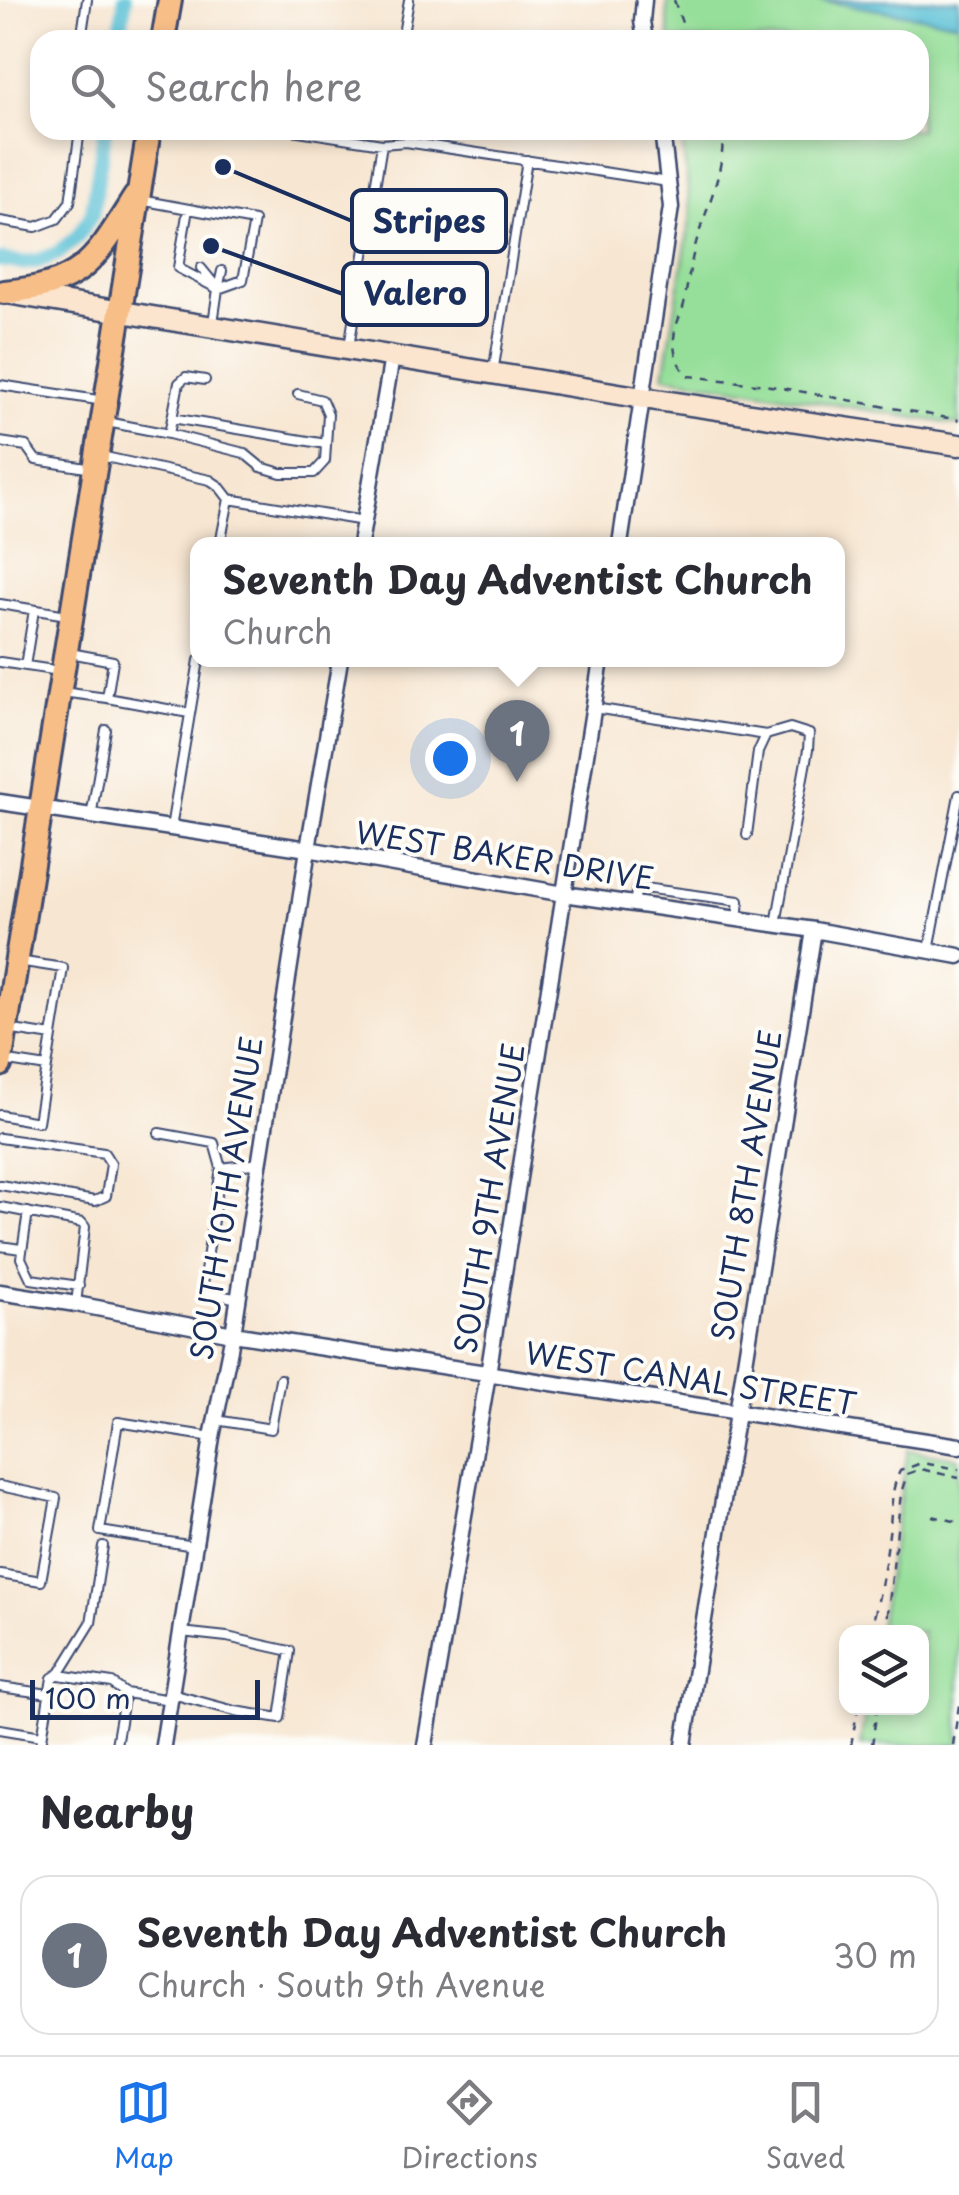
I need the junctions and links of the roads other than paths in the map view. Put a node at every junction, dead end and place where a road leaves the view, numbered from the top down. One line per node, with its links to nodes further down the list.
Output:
1 (88, 0): 5 (lane)
2 (170, 0): 6 (main road)
3 (409, 0): 7 (lane)
4 (644, 0): 8 (street)
5 (83, 30)
6 (165, 30)
7 (404, 30)
8 (644, 30)
9 (79, 140): 19 (lane)
10 (147, 140): 17 (main road)
11 (358, 140): 14 (lane)
12 (385, 140): 14 (lane)
13 (663, 140): 16 (street)
14 (384, 144): 15 (lane); 26 (lane)
15 (527, 160): 16 (lane); 28 (lane)
16 (668, 182): 32 (street)
17 (138, 195): 18 (lane); 23 (main road); 24 (main road)
18 (188, 209): 22 (lane); 22 (lane)
19 (0, 222)
20 (201, 268): 22 (lane)
21 (222, 271): 22 (lane)
22 (218, 289): 25 (lane)
23 (2, 292): 24 (main road)
24 (120, 312): 25 (main road); 33 (main road)
25 (212, 327): 26 (main road)
26 (348, 349): 27 (main road)
27 (392, 357): 28 (main road); 41 (street)
28 (492, 373): 32 (main road)
29 (205, 380): 34 (lane)
30 (0, 385): 33 (lane)
31 (298, 394): 37 (lane)
32 (644, 398): 38 (main road); 44 (street)
33 (104, 411): 35 (lane); 39 (main road)
34 (172, 418): 35 (lane); 37 (lane)
35 (169, 434): 37 (lane)
36 (0, 442): 39 (lane)
37 (326, 444)
38 (959, 445)
39 (96, 462): 40 (lane); 47 (main road)
40 (229, 499): 41 (lane); 42 (lane)
41 (364, 522): 43 (street)
42 (221, 537)
43 (361, 537)
44 (621, 537)
45 (0, 604): 46 (lane)
46 (34, 610): 47 (lane); 49 (lane)
47 (72, 616): 53 (main road)
48 (0, 662): 49 (lane)
49 (25, 666): 53 (lane)
50 (198, 667): 56 (lane)
51 (339, 667): 65 (street, SOUTH 10TH AVENUE)
52 (601, 667): 55 (street, SOUTH 9TH AVENUE)
53 (63, 672): 54 (lane); 54 (lane); 61 (main road)
54 (106, 698): 56 (lane)
55 (594, 708): 58 (lane); 66 (street, SOUTH 9TH AVENUE)
56 (189, 713): 63 (lane)
57 (106, 730): 62 (lane)
58 (766, 735): 64 (lane); 67 (lane)
59 (959, 796): 69 (lane)
60 (0, 802): 61 (street, WEST BAKER DRIVE)
61 (41, 810): 62 (street, WEST BAKER DRIVE); 71 (main road)
62 (92, 817): 63 (street, WEST BAKER DRIVE)
63 (171, 829): 65 (street, WEST BAKER DRIVE)
64 (747, 836)
65 (308, 850): 66 (street, WEST BAKER DRIVE); 80 (street, SOUTH 10TH AVENUE)
66 (564, 894): 67 (street, WEST BAKER DRIVE); 94 (street, SOUTH 9TH AVENUE)
67 (776, 924): 68 (street, WEST BAKER DRIVE)
68 (814, 930): 69 (street, WEST BAKER DRIVE); 96 (street, SOUTH 8TH AVENUE)
69 (929, 950): 70 (street, WEST BAKER DRIVE)
70 (959, 956)
71 (17, 960): 72 (main road); 74 (lane)
72 (6, 991): 73 (main road)
73 (6, 1029): 74 (lane); 75 (main road)
74 (52, 1036): 76 (lane)
75 (0, 1063): 76 (lane)
76 (47, 1067): 77 (lane)
77 (0, 1114)
78 (159, 1134): 81 (lane)
79 (0, 1138): 82 (lane)
80 (259, 1164): 81 (lane); 91 (street, SOUTH 10TH AVENUE)
81 (221, 1168): 91 (lane)
82 (0, 1185)
83 (0, 1206): 84 (lane)
84 (28, 1212): 86 (lane); 88 (lane)
85 (0, 1246): 86 (lane)
86 (21, 1249): 87 (lane)
87 (31, 1279): 88 (lane); 90 (lane)
88 (79, 1286): 92 (lane)
89 (0, 1292): 90 (street, WEST CANAL STREET)
90 (29, 1296): 92 (street, WEST CANAL STREET)
91 (238, 1299): 93 (street, SOUTH 10TH AVENUE)
92 (76, 1304): 93 (street, WEST CANAL STREET)
93 (233, 1334): 94 (street, WEST CANAL STREET); 97 (street, SOUTH 10TH AVENUE)
94 (488, 1374): 96 (street, WEST CANAL STREET); 114 (street, SOUTH 9TH AVENUE)
95 (280, 1378): 97 (lane)
96 (737, 1411): 99 (street, WEST CANAL STREET); 115 (street, SOUTH 8TH AVENUE)
97 (216, 1420): 98 (street, SOUTH 10TH AVENUE)
98 (212, 1437): 102 (street, SOUTH 10TH AVENUE); 102 (lane)
99 (959, 1446)
100 (0, 1486): 103 (lane)
101 (104, 1546): 105 (lane)
102 (195, 1546): 104 (street, SOUTH 10TH AVENUE)
103 (0, 1574)
104 (181, 1632): 109 (street, SOUTH 10TH AVENUE); 109 (lane)
105 (56, 1675): 107 (lane); 108 (lane)
106 (0, 1687): 108 (lane)
107 (125, 1692): 109 (lane); 112 (lane)
108 (49, 1694): 111 (lane)
109 (171, 1697): 113 (street, SOUTH 10TH AVENUE)
110 (0, 1729): 111 (lane)
111 (41, 1740)
112 (116, 1745)
113 (164, 1745)
114 (425, 1745)
115 (684, 1745)

